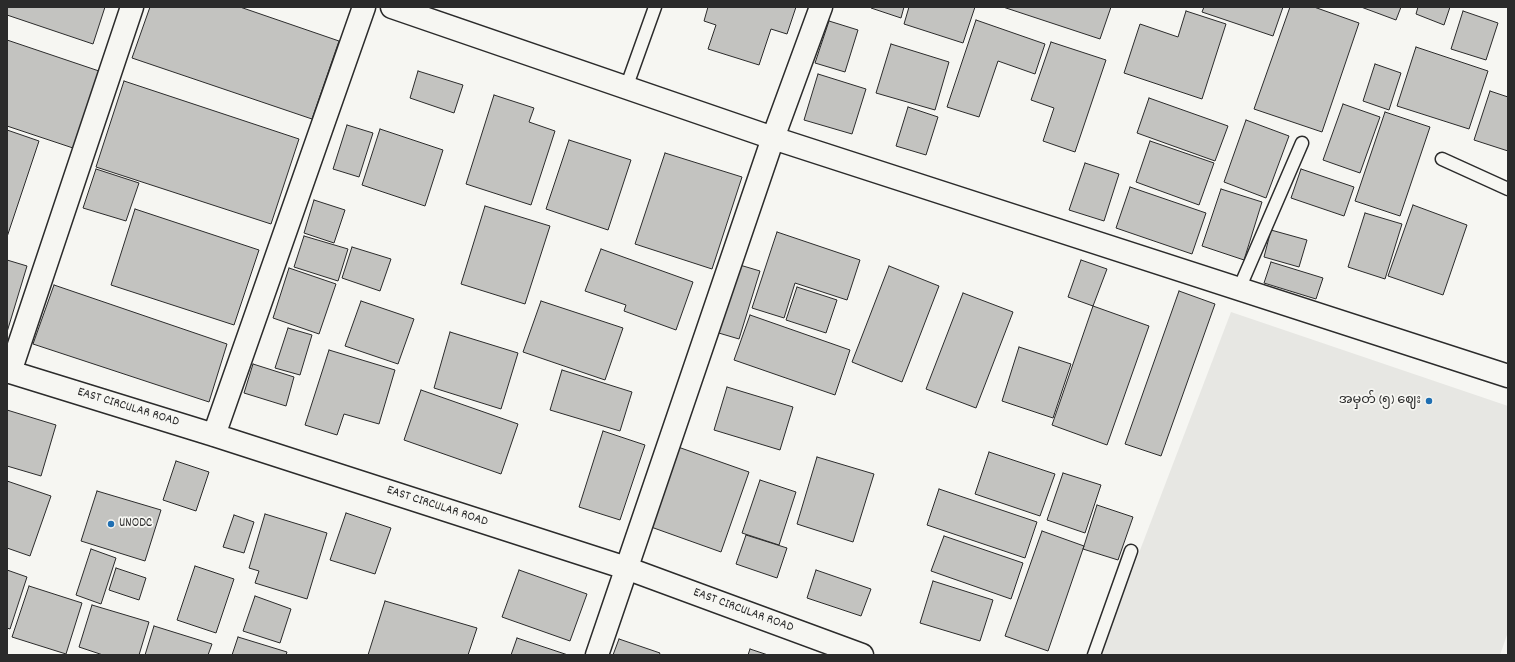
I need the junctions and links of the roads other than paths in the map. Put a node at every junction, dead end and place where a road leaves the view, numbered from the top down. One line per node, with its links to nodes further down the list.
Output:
1 (132, 7): 12 (street)
2 (364, 7): 14 (street)
3 (392, 7): 6 (street)
4 (655, 7): 6 (lane)
5 (820, 7): 7 (street)
6 (626, 88): 7 (street)
7 (773, 138): 11 (street); 16 (street)
8 (1302, 143): 11 (lane)
9 (1442, 159): 10 (lane)
10 (1508, 189)
11 (1239, 289): 13 (street)
12 (9, 371): 14 (street, EAST CIRCULAR ROAD)
13 (1508, 376)
14 (214, 435): 16 (street, EAST CIRCULAR ROAD)
15 (1131, 551): 19 (lane)
16 (626, 568): 17 (street); 18 (street, EAST CIRCULAR ROAD)
17 (597, 655)
18 (862, 655)
19 (1094, 655)

